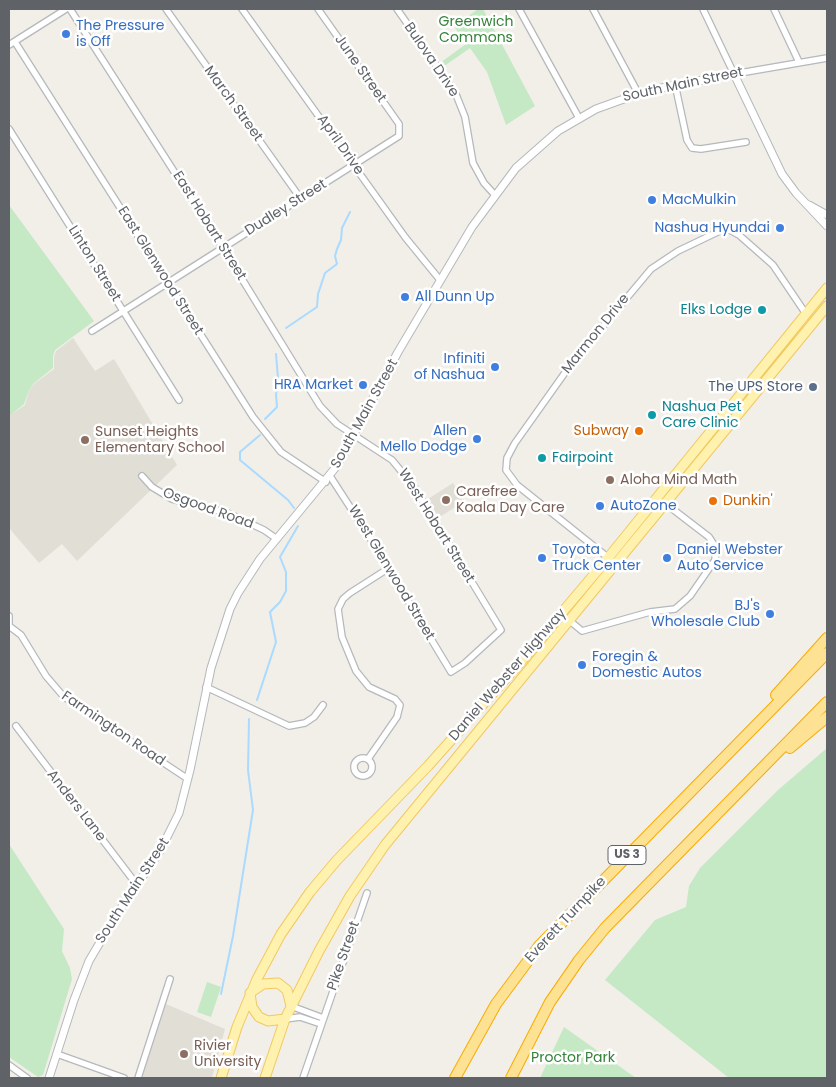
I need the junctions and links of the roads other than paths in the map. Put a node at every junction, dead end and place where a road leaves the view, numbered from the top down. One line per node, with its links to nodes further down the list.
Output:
1 (68, 9): 11 (street); 28 (street, East Hobart Street)
2 (166, 9): 24 (street, March Street)
3 (242, 9): 22 (street, April Drive)
4 (318, 9): 20 (street, June Street)
5 (406, 9): 10 (street)
6 (519, 9): 18 (street)
7 (593, 9): 17 (street)
8 (703, 9): 15 (street)
9 (774, 9): 14 (street)
10 (398, 11): 23 (street, Bulova Drive)
11 (15, 42): 12 (street); 30 (street, East Glenwood Street)
12 (9, 45)
13 (827, 58): 14 (street, South Main Street)
14 (799, 62): 15 (street, South Main Street)
15 (734, 74): 16 (street, South Main Street); 25 (street)
16 (675, 84): 17 (street, South Main Street); 21 (street)
17 (638, 93): 18 (street, South Main Street)
18 (579, 118): 23 (street, South Main Street)
19 (9, 128): 33 (street, Linton Street)
20 (400, 131): 22 (street, Dudley Street)
21 (746, 142)
22 (354, 165): 24 (street, Dudley Street); 29 (street, April Drive)
23 (494, 194): 29 (street, South Main Street)
24 (301, 198): 28 (street, Dudley Street)
25 (809, 205): 26 (street); 27 (street)
26 (827, 215)
27 (827, 226)
28 (223, 248): 30 (street, Dudley Street); 37 (street, East Hobart Street)
29 (440, 280): 37 (street, South Main Street)
30 (168, 283): 33 (street, Dudley Street); 39 (street, East Glenwood Street)
31 (827, 288): 34 (main road, Daniel Webster Highway)
32 (827, 306): 40 (main road, Daniel Webster Highway)
33 (123, 311): 35 (street, Dudley Street); 36 (street, Linton Street)
34 (806, 314): 42 (main road, Daniel Webster Highway); 42 (street, Marmon Drive)
35 (92, 331)
36 (179, 400)
37 (355, 436): 39 (street, South Main Street); 50 (street, West Hobart Street)
38 (142, 476): 41 (street, Osgood Road)
39 (328, 479): 41 (street, South Main Street); 44 (street, West Glenwood Street)
40 (666, 504): 43 (main road, Daniel Webster Highway); 46 (street)
41 (277, 539): 51 (street, South Main Street)
42 (608, 558): 43 (street); 63 (main road, Daniel Webster Highway)
43 (616, 564): 46 (main road, Daniel Webster Highway)
44 (389, 568): 50 (street, West Glenwood Street); 56 (street)
45 (9, 616): 47 (street)
46 (570, 621): 64 (main road, Daniel Webster Highway)
47 (9, 626): 58 (street, Farmington Road)
48 (827, 638): 59 (highway)
49 (827, 653): 59 (highway, Everett Turnpike / US 3)
50 (451, 672)
51 (206, 687): 53 (street); 58 (street, South Main Street)
52 (827, 702): 57 (highway, US 3)
53 (323, 705)
54 (827, 717): 57 (highway)
55 (16, 726): 60 (street, Anders Lane)
56 (368, 759)
57 (771, 760): 77 (highway, US 3)
58 (188, 779): 60 (street, South Main Street)
59 (698, 783): 76 (highway, Everett Turnpike / US 3)
60 (137, 885): 67 (street, South Main Street)
61 (366, 894): 66 (street, Pike Street)
62 (170, 980): 72 (street)
63 (250, 994): 64 (main road); 65 (main road); 73 (main road, Daniel Webster Highway)
64 (291, 1006): 65 (main road, Daniel Webster Highway); 66 (street)
65 (285, 1019): 66 (street); 74 (main road, Daniel Webster Highway)
66 (322, 1021): 75 (street, Pike Street)
67 (57, 1054): 70 (street, South Main Street); 71 (street)
68 (9, 1065): 69 (street)
69 (27, 1078)
70 (49, 1078)
71 (124, 1078)
72 (138, 1078)
73 (222, 1078)
74 (265, 1078)
75 (303, 1078)
76 (455, 1078)
77 (511, 1078)

